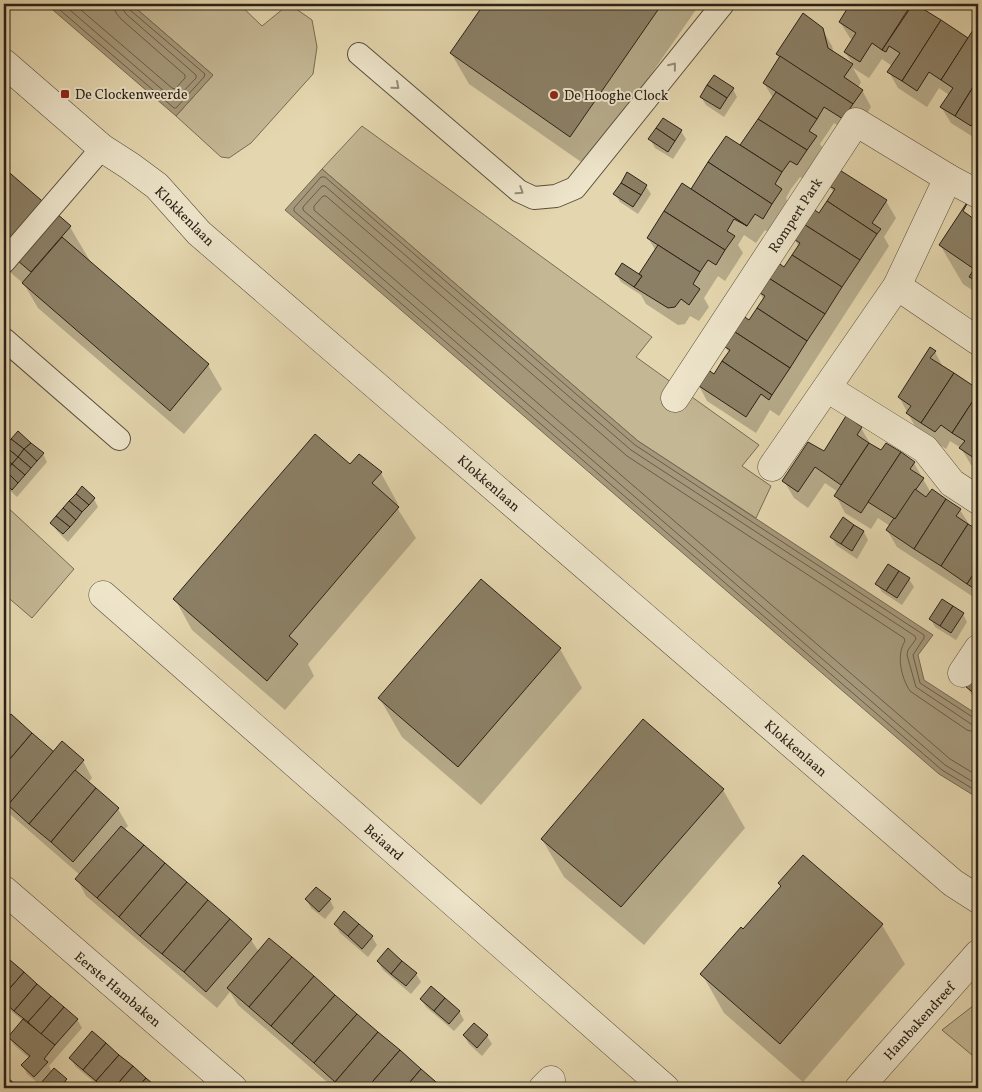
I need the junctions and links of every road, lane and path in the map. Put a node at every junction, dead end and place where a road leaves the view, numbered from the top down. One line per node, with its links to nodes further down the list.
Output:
1 (723, 4): 2 (lane, one-way to 1)
2 (359, 54)
3 (4, 64): 4 (street, Klokkenlaan)
4 (102, 148): 7 (lane); 20 (street, Klokkenlaan)
5 (948, 178): 6 (street, Rompert Park); 8 (street); 12 (street, Rompert Park)
6 (978, 194)
7 (4, 262)
8 (897, 286): 10 (street); 11 (street)
9 (4, 339): 13 (lane)
10 (978, 341)
11 (827, 388): 14 (street); 15 (street)
12 (675, 398)
13 (119, 439)
14 (772, 467)
15 (978, 500)
16 (102, 595): 23 (street, Beiaard)
17 (978, 649): 18 (street)
18 (962, 673)
19 (4, 890): 22 (street, Eerste Hambaken)
20 (978, 899)
21 (978, 954): 24 (street, Hambakendreef)
22 (233, 1088)
23 (665, 1088)
24 (859, 1088)

